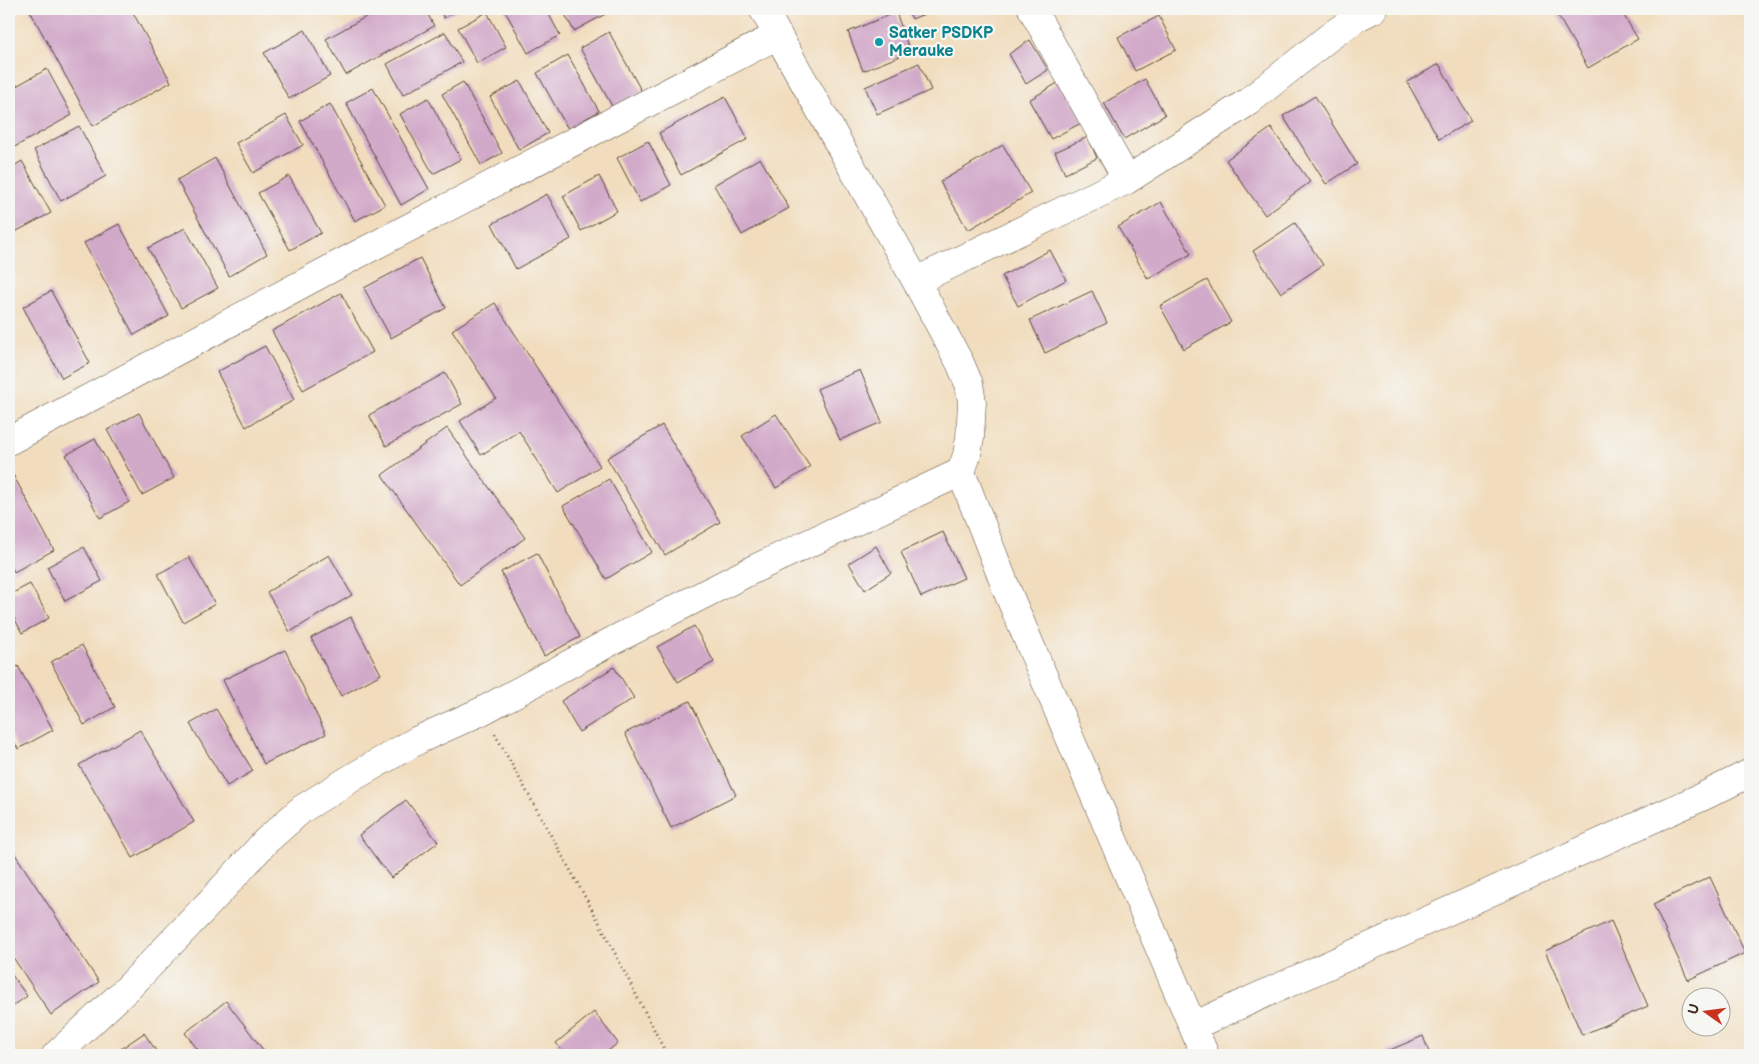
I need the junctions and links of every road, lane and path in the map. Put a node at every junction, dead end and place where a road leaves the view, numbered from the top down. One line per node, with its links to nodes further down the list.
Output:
1 (763, 9): 4 (street)
2 (1032, 9): 5 (street)
3 (1374, 9): 5 (street)
4 (778, 34): 6 (street); 7 (street)
5 (1127, 180): 6 (street)
6 (916, 281): 8 (street)
7 (9, 441)
8 (960, 472): 9 (street); 11 (street)
9 (482, 711): 12 (street); 13 (path)
10 (1750, 773): 11 (street)
11 (1193, 1026): 14 (street)
12 (56, 1055)
13 (667, 1055)
14 (1205, 1055)

